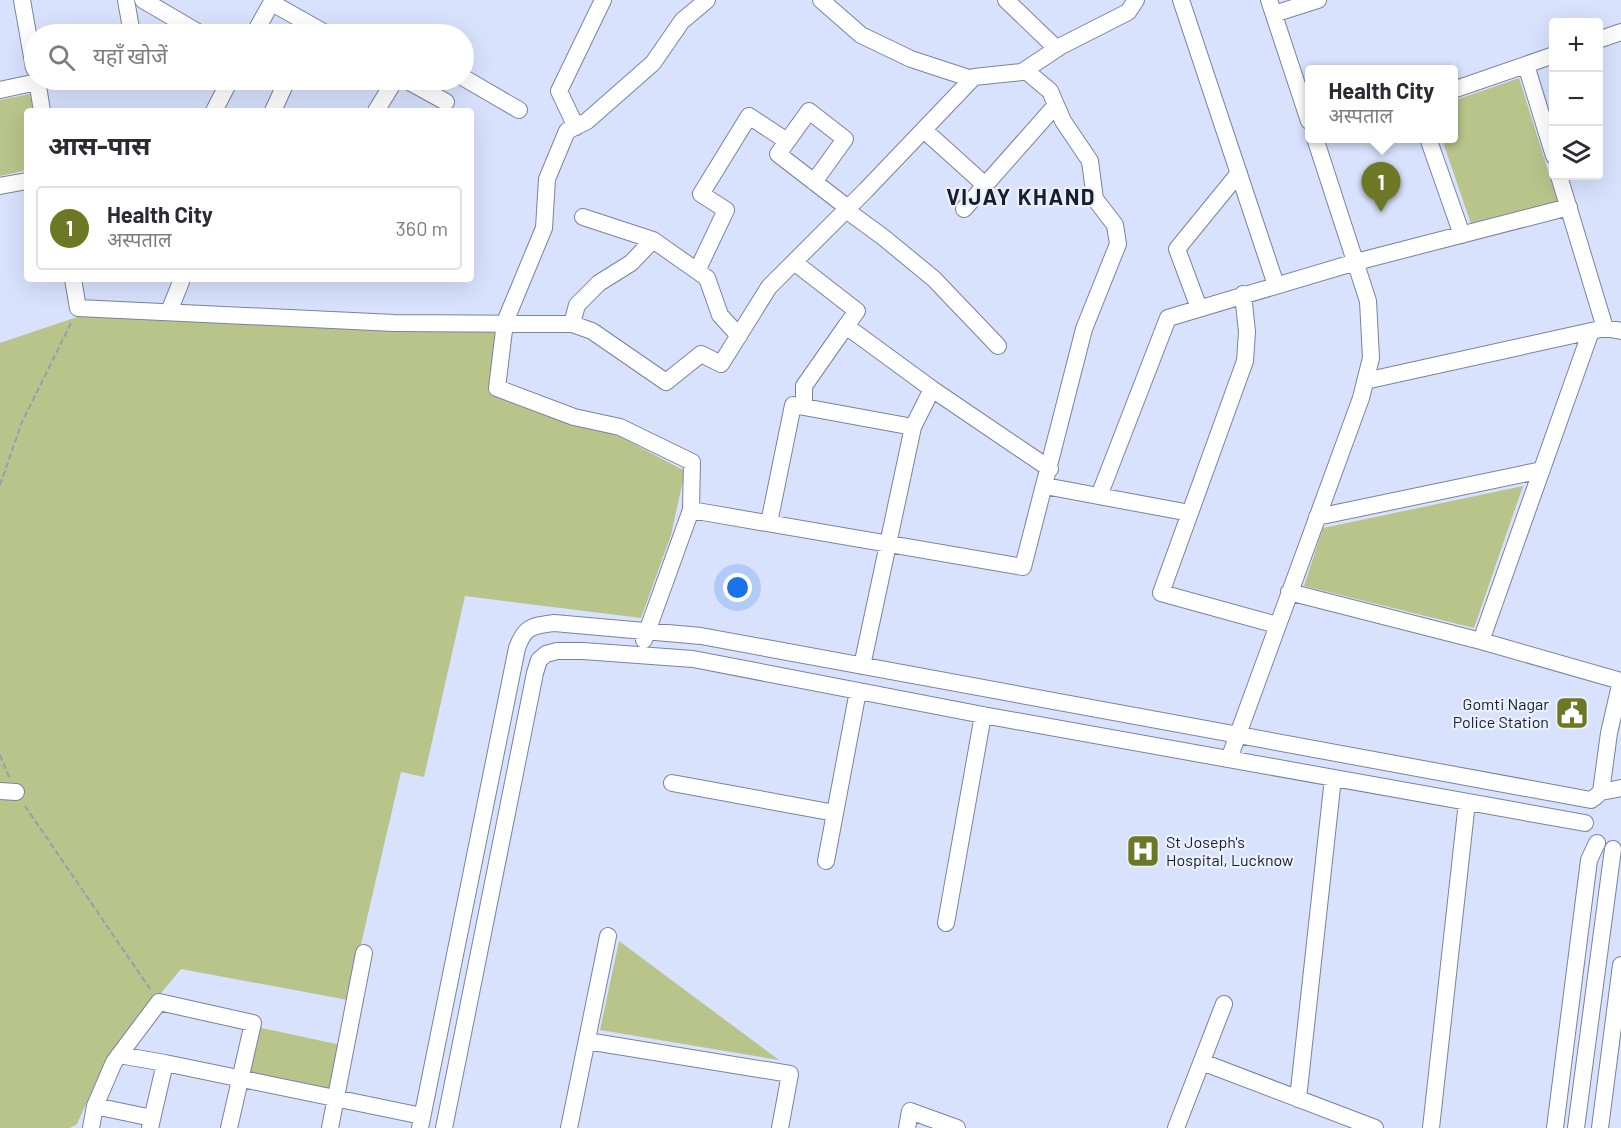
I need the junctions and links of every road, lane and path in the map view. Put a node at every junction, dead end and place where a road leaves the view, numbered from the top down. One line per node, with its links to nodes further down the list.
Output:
1 (22, 0): 13 (street)
2 (126, 0): 14 (street)
3 (143, 0): 15 (street)
4 (603, 0): 43 (street)
5 (707, 0): 43 (street)
6 (821, 0): 24 (street)
7 (1006, 0): 20 (street)
8 (1136, 0): 20 (street)
9 (1181, 0): 49 (street)
10 (1318, 0): 12 (street)
11 (272, 1): 16 (street); 17 (street)
12 (1272, 7): 41 (street)
13 (26, 24)
14 (130, 24)
15 (184, 24)
16 (259, 24)
17 (302, 24)
18 (1621, 32): 19 (street)
19 (1603, 39)
20 (1057, 49): 23 (street)
21 (1549, 58): 22 (street)
22 (1526, 65): 27 (street); 45 (street)
23 (1025, 70): 24 (street); 35 (street)
24 (972, 79): 44 (street)
25 (24, 81): 28 (street)
26 (474, 84): 42 (street)
27 (1458, 88)
28 (0, 90)
29 (38, 90): 37 (street)
30 (225, 90): 38 (street)
31 (282, 90): 39 (street)
32 (389, 90): 40 (street)
33 (420, 90): 36 (street)
34 (453, 90): 36 (street)
35 (1056, 105): 53 (street); 81 (street)
36 (444, 107)
37 (41, 108)
38 (216, 108)
39 (274, 108)
40 (378, 108)
41 (1305, 109)
42 (519, 110)
43 (576, 127): 71 (street)
44 (924, 130): 53 (street); 56 (street)
45 (1549, 140)
46 (787, 141): 52 (street); 52 (street); 63 (street)
47 (1317, 143): 62 (street)
48 (1430, 143): 59 (street)
49 (1239, 173): 66 (street); 69 (street)
50 (1560, 180): 55 (street)
51 (24, 182): 54 (street)
52 (814, 182): 56 (street)
53 (985, 185): 57 (street)
54 (0, 186)
55 (1569, 207): 59 (street); 74 (street)
56 (847, 209): 61 (street); 76 (street)
57 (964, 209)
58 (583, 217): 60 (street)
59 (1462, 235): 62 (street)
60 (653, 240): 63 (street); 72 (street)
61 (794, 262): 73 (street); 75 (street)
62 (1356, 262): 66 (street); 77 (street)
63 (697, 271): 75 (street)
64 (74, 282): 68 (street)
65 (181, 282): 70 (street)
66 (1276, 285): 67 (street)
67 (1243, 294): 69 (street); 87 (street)
68 (78, 308): 70 (street); 83 (path)
69 (1199, 308): 85 (street)
70 (169, 312): 71 (street)
71 (505, 322): 72 (street); 86 (street)
72 (572, 324): 75 (street)
73 (846, 326): 78 (street); 79 (street)
74 (1606, 330): 77 (street); 82 (street)
75 (739, 336)
76 (998, 346)
77 (1365, 381): 88 (street)
78 (932, 389): 80 (street); 81 (street)
79 (804, 407): 80 (street); 89 (street)
80 (913, 427): 90 (street)
81 (1050, 469): 84 (street)
82 (1542, 470): 88 (street); 94 (street)
83 (0, 485)
84 (1046, 486): 85 (street); 90 (street)
85 (1099, 496): 87 (street)
86 (691, 510): 89 (street); 93 (street)
87 (1190, 513): 92 (street)
88 (1317, 517): 91 (street)
89 (769, 523): 90 (street)
90 (888, 543): 96 (street)
91 (1289, 592): 92 (street); 94 (street)
92 (1277, 625): 100 (street)
93 (646, 631): 95 (street); 96 (street); 128 (street)
94 (1481, 641): 97 (street)
95 (640, 655): 98 (street); 132 (street)
96 (862, 666): 100 (street)
97 (1621, 681): 107 (street)
98 (858, 691): 99 (street); 109 (street)
99 (983, 715): 102 (street); 113 (street)
100 (1236, 736): 102 (street); 107 (street)
101 (0, 755): 106 (path)
102 (1229, 759): 103 (street)
103 (1333, 778): 108 (street); 125 (street)
104 (672, 783): 109 (street)
105 (1621, 788): 107 (street)
106 (8, 791): 117 (path)
107 (1596, 796): 110 (street)
108 (1467, 802): 110 (street); 139 (street)
109 (835, 813): 112 (street)
110 (1586, 823): 111 (street)
111 (1610, 847): 140 (street); 141 (street)
112 (826, 861)
113 (946, 923)
114 (608, 936): 119 (street)
115 (364, 953): 124 (street)
116 (1621, 965): 142 (street)
117 (159, 1002): 120 (street); 123 (street)
118 (1224, 1004): 121 (street)
119 (587, 1041): 133 (street); 134 (street)
120 (119, 1055): 122 (street); 126 (street)
121 (1202, 1062): 125 (street); 137 (street)
122 (165, 1063): 123 (street); 127 (street)
123 (240, 1078): 124 (street); 130 (street)
124 (336, 1098): 128 (street); 131 (street)
125 (1298, 1099): 138 (street)
126 (96, 1106): 127 (street); 129 (street)
127 (151, 1123)
128 (421, 1125)
129 (91, 1128)
130 (229, 1128)
131 (330, 1128)
132 (444, 1128)
133 (569, 1128)
134 (780, 1128)
135 (907, 1128): 136 (street)
136 (957, 1128)
137 (1176, 1128)
138 (1375, 1128)
139 (1431, 1128)
140 (1555, 1128)
141 (1576, 1128)
142 (1600, 1128)

